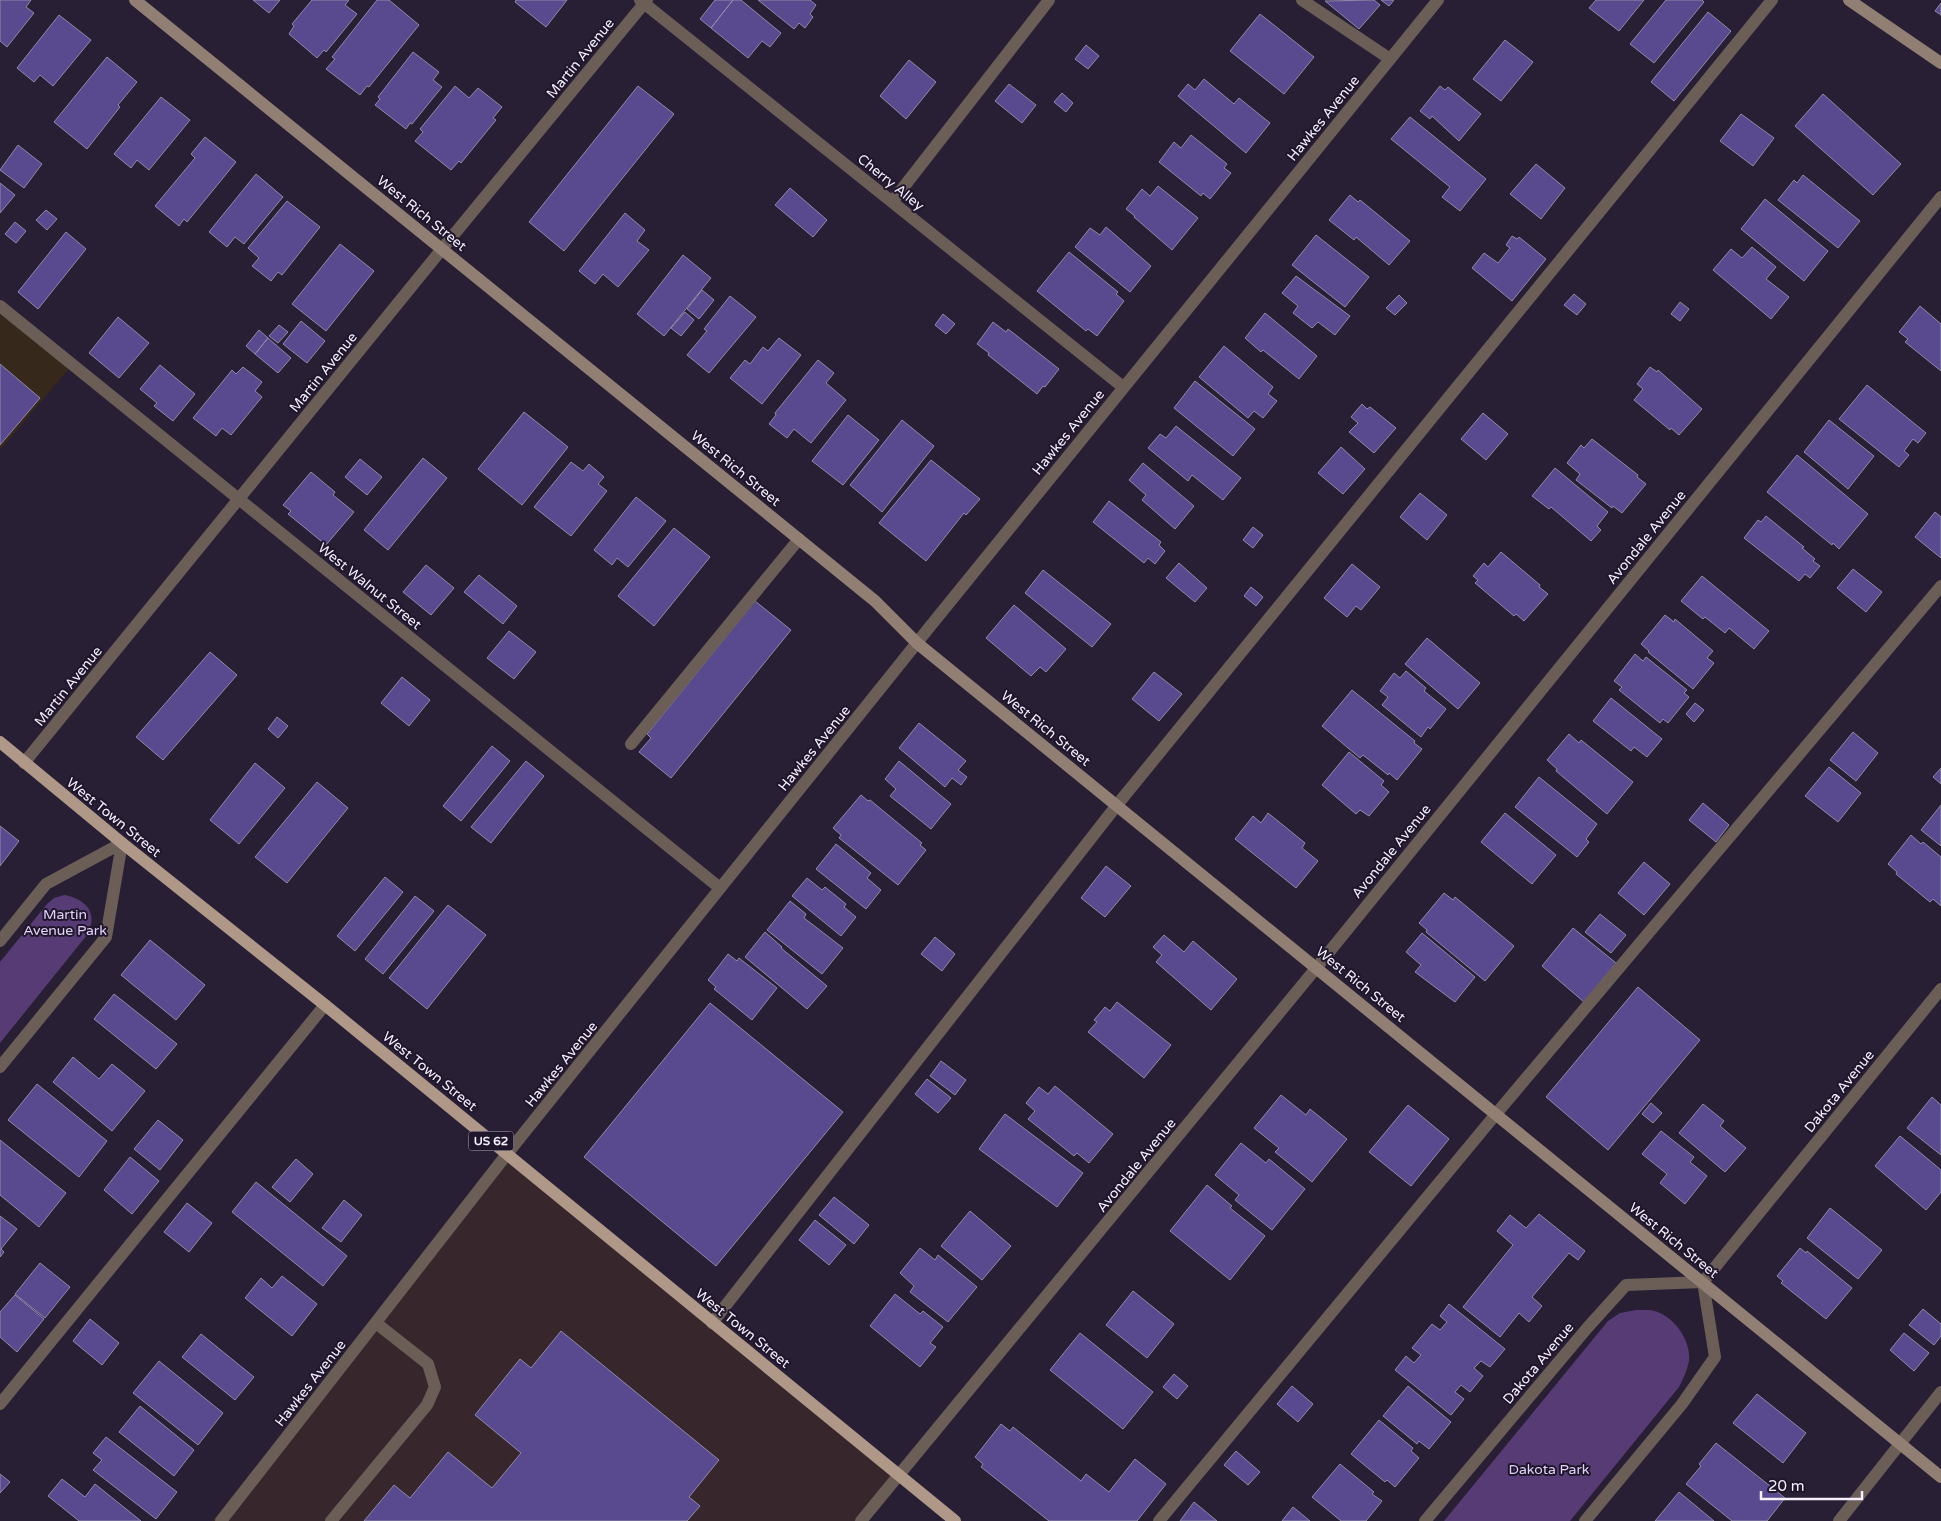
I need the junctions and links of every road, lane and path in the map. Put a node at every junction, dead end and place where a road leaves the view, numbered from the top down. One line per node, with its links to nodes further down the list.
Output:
1 (135, 0): 12 (street, West Rich Street)
2 (1048, 0): 11 (street)
3 (1302, 0): 8 (street)
4 (1438, 0): 8 (street, Hawkes Avenue)
5 (1772, 0): 22 (street)
6 (1848, 0): 9 (street)
7 (644, 1): 11 (street, Cherry Alley); 12 (street, Martin Avenue)
8 (1390, 59): 14 (street, Hawkes Avenue)
9 (1941, 63)
10 (1941, 197): 26 (street, Avondale Avenue)
11 (892, 202): 14 (street, Cherry Alley)
12 (442, 249): 15 (street, Martin Avenue); 16 (street, West Rich Street)
13 (0, 306): 15 (street, West Walnut Street)
14 (1124, 387): 18 (street, Hawkes Avenue)
15 (239, 499): 21 (street, Martin Avenue); 24 (street, West Walnut Street)
16 (799, 538): 18 (street, West Rich Street); 20 (street)
17 (1941, 586): 30 (street)
18 (917, 643): 22 (street, West Rich Street); 24 (street, Hawkes Avenue)
19 (0, 742): 21 (main road, West Town Street / US 62)
20 (631, 744)
21 (24, 764): 23 (main road, West Town Street / US 62)
22 (1117, 805): 26 (street, West Rich Street); 34 (street)
23 (122, 843): 25 (street); 28 (main road, West Town Street / US 62); 29 (street)
24 (720, 888): 31 (street, Hawkes Avenue)
25 (0, 941)
26 (1317, 967): 30 (street, West Rich Street); 38 (street, Avondale Avenue)
27 (1941, 989): 32 (street, Dakota Avenue)
28 (326, 1005): 31 (main road, West Town Street / US 62); 36 (street)
29 (0, 1067)
30 (1496, 1114): 32 (street, West Rich Street); 44 (street)
31 (507, 1154): 33 (street, Hawkes Avenue); 34 (main road, West Town Street / US 62)
32 (1703, 1282): 37 (street, West Rich Street); 45 (street, Dakota Avenue); 46 (street)
33 (376, 1323): 40 (street, Hawkes Avenue); 41 (street)
34 (712, 1323): 38 (main road, West Town Street / US 62)
35 (1941, 1392): 37 (street)
36 (0, 1404)
37 (1900, 1444): 39 (street, West Rich Street); 47 (street)
38 (898, 1475): 42 (street, Avondale Avenue); 43 (main road, West Town Street / US 62)
39 (1941, 1477)
40 (221, 1521)
41 (331, 1521)
42 (861, 1521)
43 (955, 1521)
44 (1160, 1521)
45 (1425, 1521)
46 (1585, 1521)
47 (1839, 1521)

